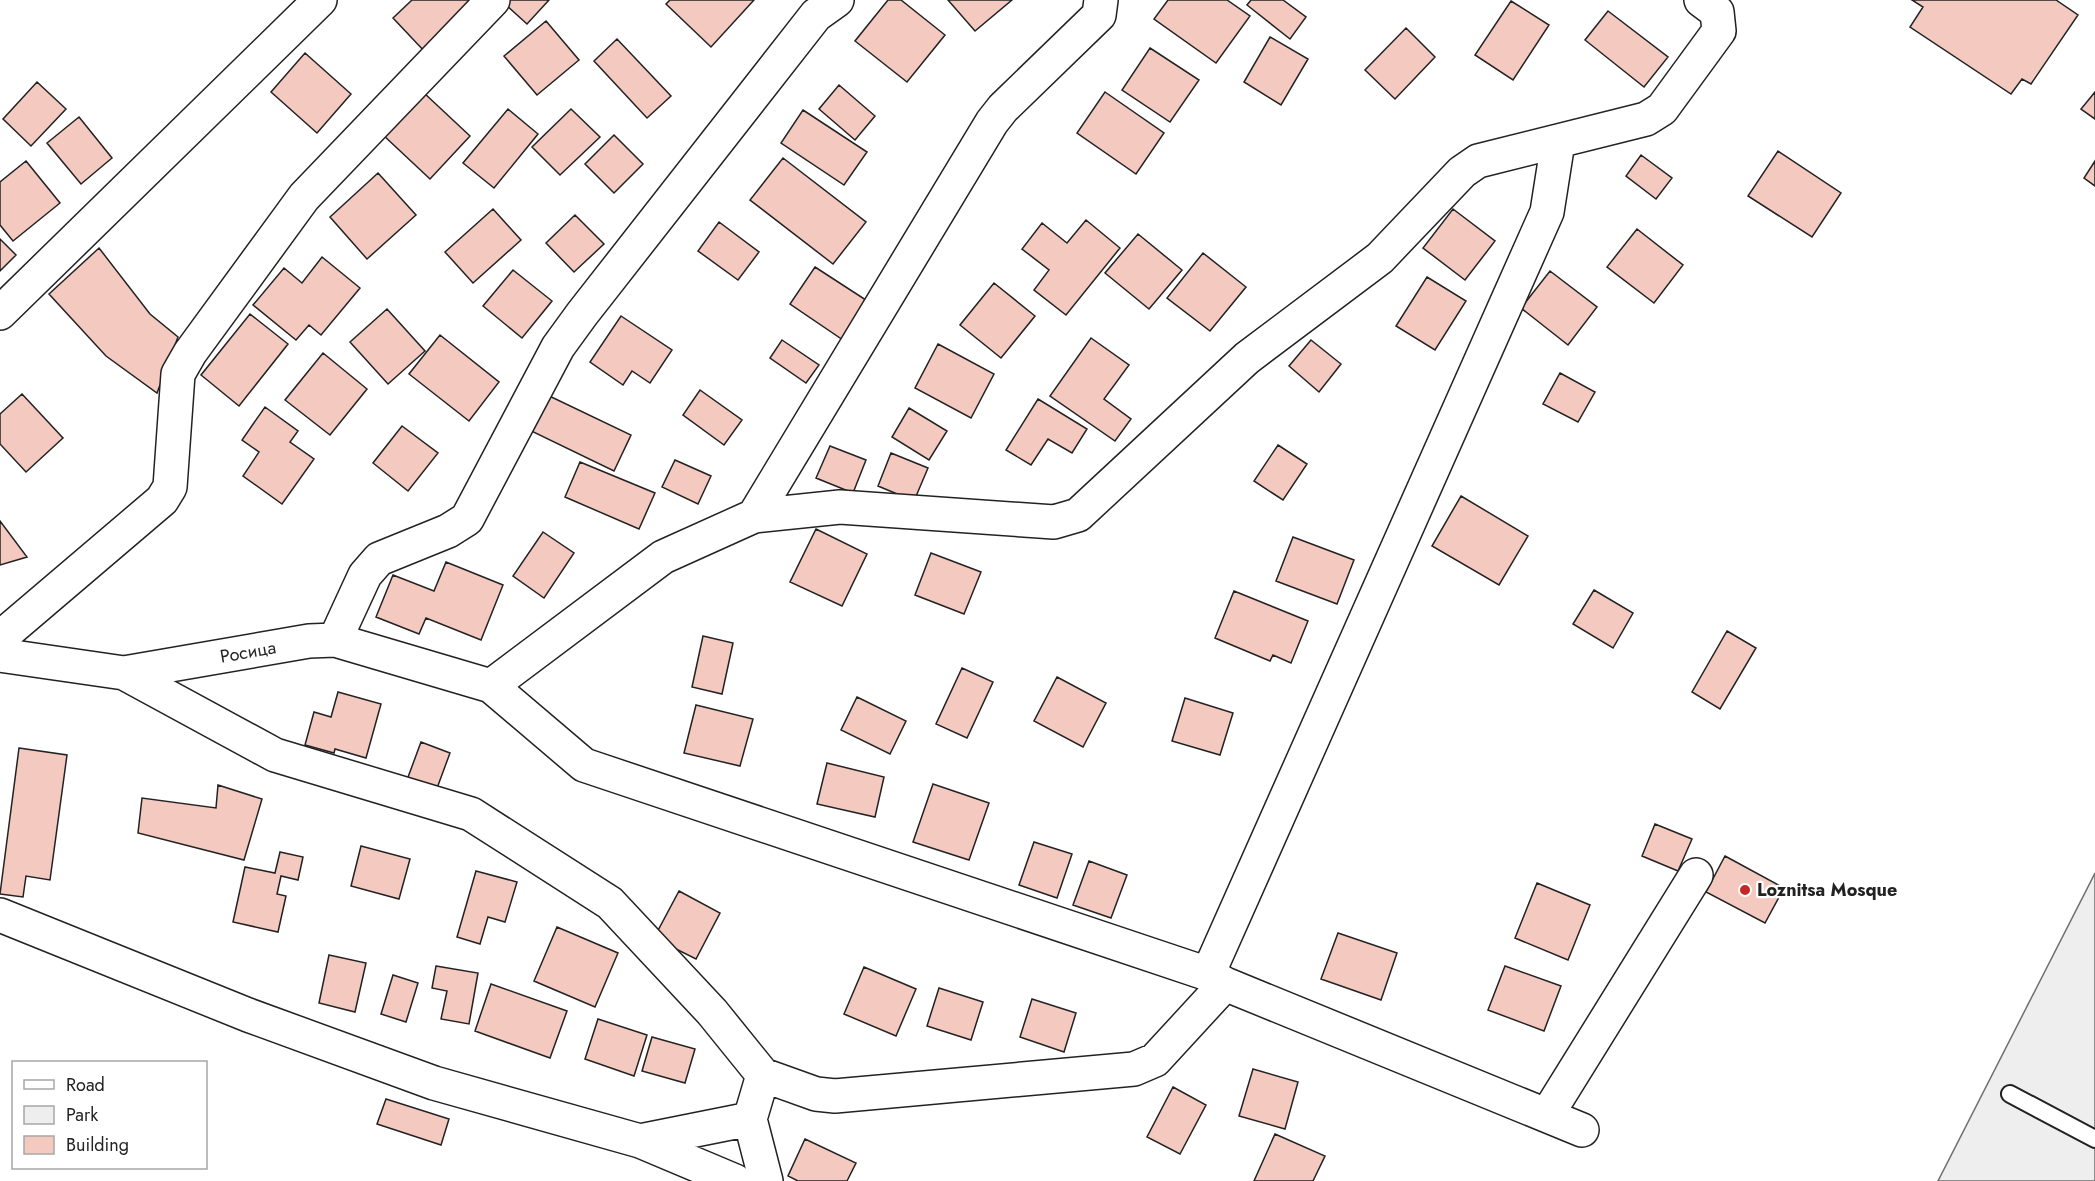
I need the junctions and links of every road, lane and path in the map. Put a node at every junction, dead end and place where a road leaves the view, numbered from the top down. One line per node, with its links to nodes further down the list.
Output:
1 (320, 0): 7 (street)
2 (493, 0): 9 (street)
3 (1101, 0): 8 (street)
4 (1701, 0): 6 (street)
5 (816, 5): 10 (street)
6 (1558, 142): 8 (street); 16 (street)
7 (0, 313)
8 (754, 516): 13 (street)
9 (0, 638)
10 (335, 640): 12 (street, Росица); 13 (street, Росица)
11 (0, 655): 12 (street, Росица)
12 (124, 673): 17 (street)
13 (491, 686): 16 (street)
14 (1696, 875): 19 (street)
15 (0, 915): 23 (street)
16 (1216, 979): 17 (street); 19 (street)
17 (763, 1075): 20 (street)
18 (2010, 1094): 22 (lane)
19 (1547, 1115): 21 (street)
20 (750, 1119): 23 (street); 25 (street)
21 (1582, 1130)
22 (2095, 1139)
23 (640, 1141): 24 (street)
24 (735, 1181)
25 (766, 1181)

